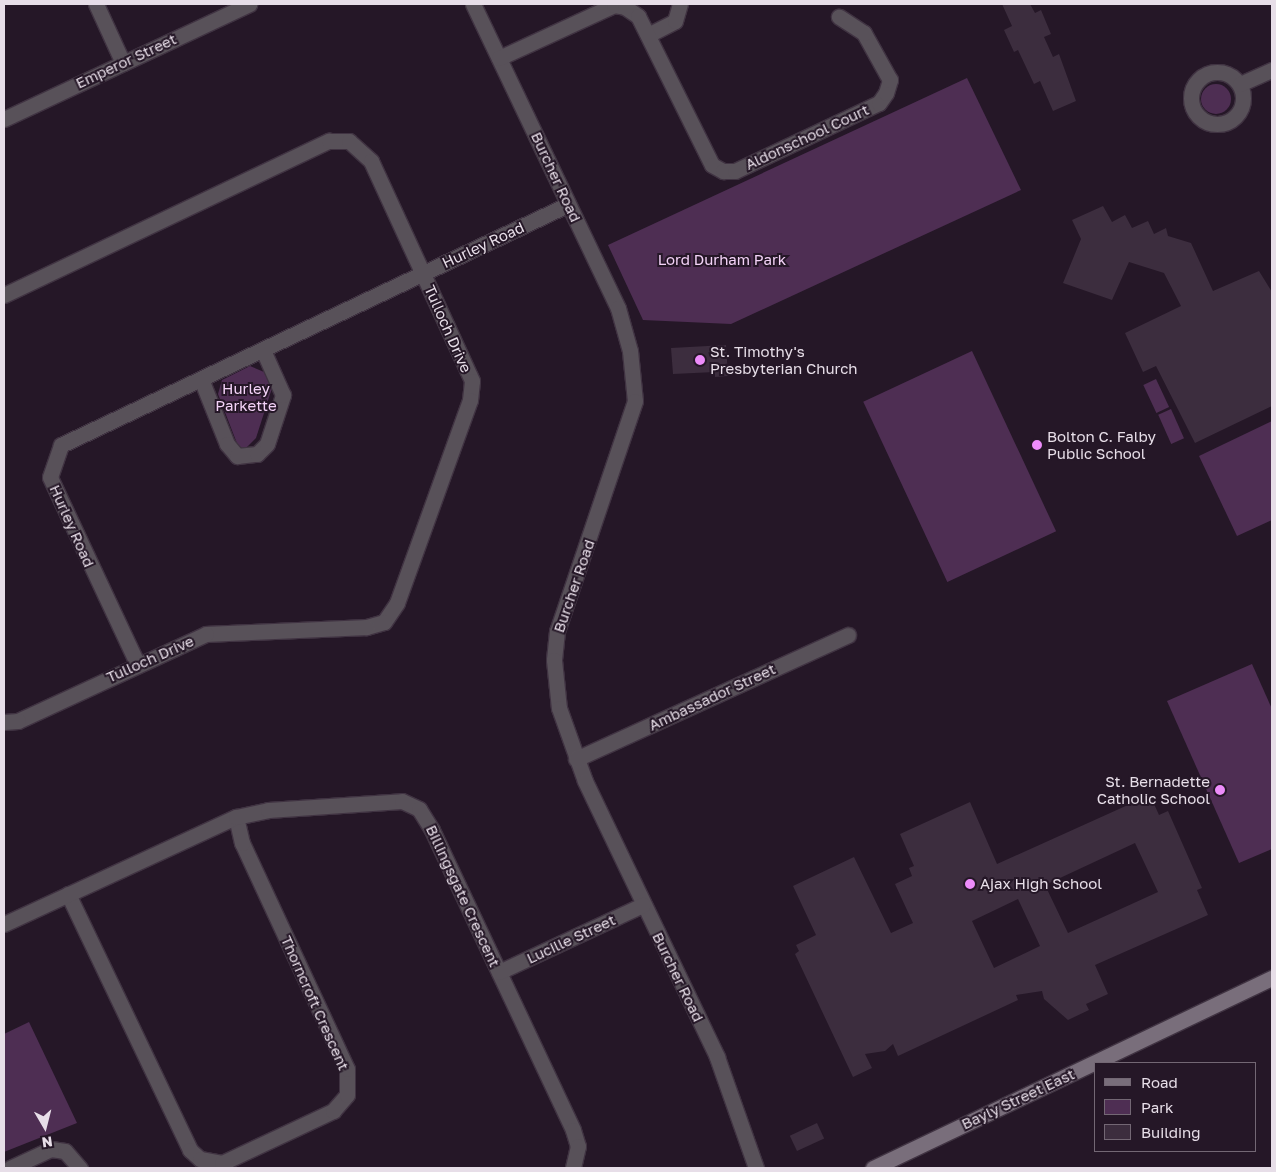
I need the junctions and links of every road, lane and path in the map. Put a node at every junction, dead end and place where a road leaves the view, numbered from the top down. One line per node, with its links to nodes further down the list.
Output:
1 (96, 4): 9 (street)
2 (249, 4): 9 (street, Emperor Street)
3 (473, 4): 8 (street, Burcher Road)
4 (615, 4): 7 (street, Aldonschool Court); 8 (street, Aldonschool Court)
5 (680, 4): 7 (street)
6 (839, 17): 7 (street, Aldonschool Court)
7 (648, 35)
8 (500, 58): 13 (street, Burcher Road)
9 (124, 63): 12 (street, Emperor Street)
10 (1272, 70): 11 (street)
11 (1240, 84)
12 (4, 119)
13 (567, 205): 14 (street, Hurley Road); 21 (street, Burcher Road)
14 (424, 274): 15 (street, Tulloch Drive); 16 (street, Hurley Road); 19 (street, Tulloch Drive)
15 (4, 295)
16 (263, 350): 17 (street, Hurley Road); 17 (street)
17 (200, 379): 19 (street, Hurley Road)
18 (848, 635): 21 (street, Ambassador Street)
19 (136, 663): 20 (street, Tulloch Drive)
20 (4, 722)
21 (576, 759): 24 (street, Burcher Road)
22 (236, 817): 23 (street, Billingsgate Crescent); 23 (street, Thorncroft Crescent); 26 (street, Billingsgate Crescent)
23 (68, 894): 25 (street, Billingsgate Crescent)
24 (643, 905): 26 (street, Lucille Street); 33 (street, Burcher Road)
25 (4, 924)
26 (499, 972): 32 (street, Billingsgate Crescent)
27 (1272, 978): 28 (main road, Bayly Street East)
28 (1096, 1062)
29 (1094, 1063): 34 (main road, Bayly Street East)
30 (10, 1168): 31 (street)
31 (80, 1168)
32 (574, 1168)
33 (756, 1168)
34 (873, 1168)

